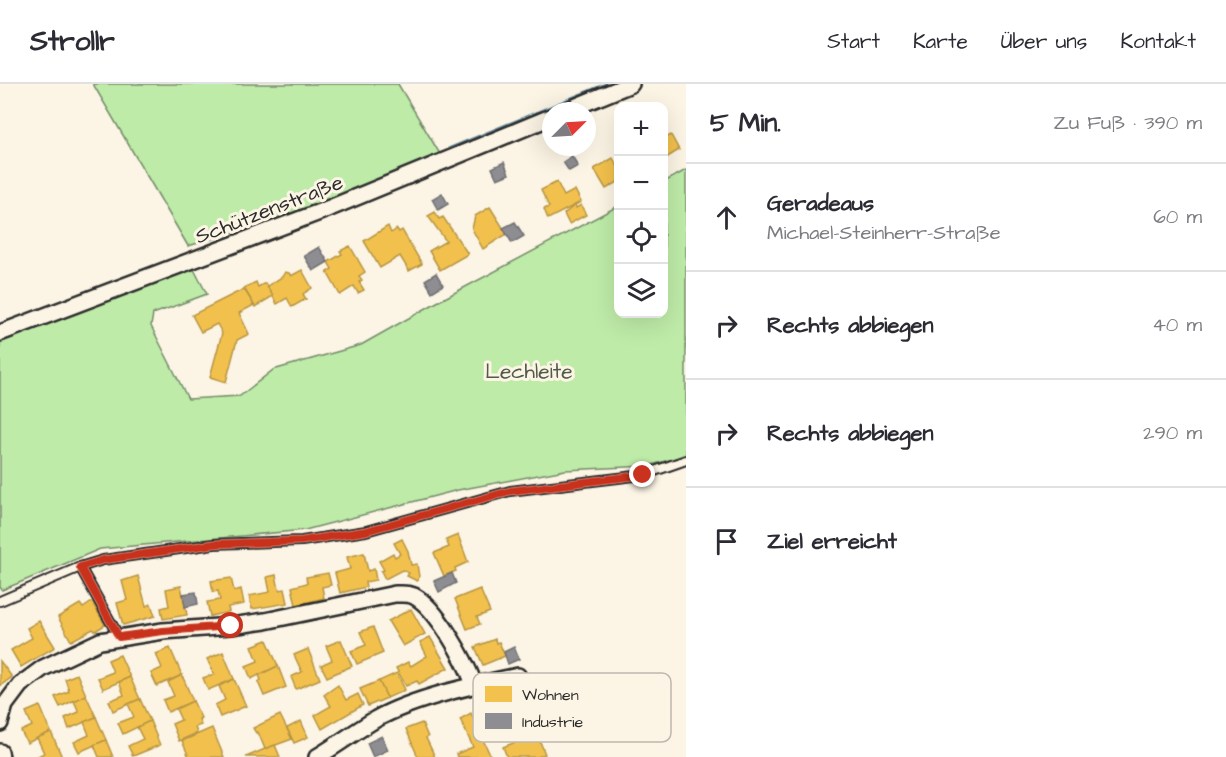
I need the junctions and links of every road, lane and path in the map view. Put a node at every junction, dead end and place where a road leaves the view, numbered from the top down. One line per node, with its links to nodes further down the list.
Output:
1 (631, 84): 2 (street)
2 (588, 102)
3 (542, 121): 4 (street, Schützenstraße)
4 (0, 333)
5 (686, 460): 6 (lane)
6 (80, 567): 7 (lane); 8 (lane)
7 (0, 601)
8 (119, 637): 9 (street); 11 (street)
9 (473, 681)
10 (473, 684): 13 (street)
11 (0, 723)
12 (0, 753): 14 (street)
13 (322, 756)
14 (1, 757)

